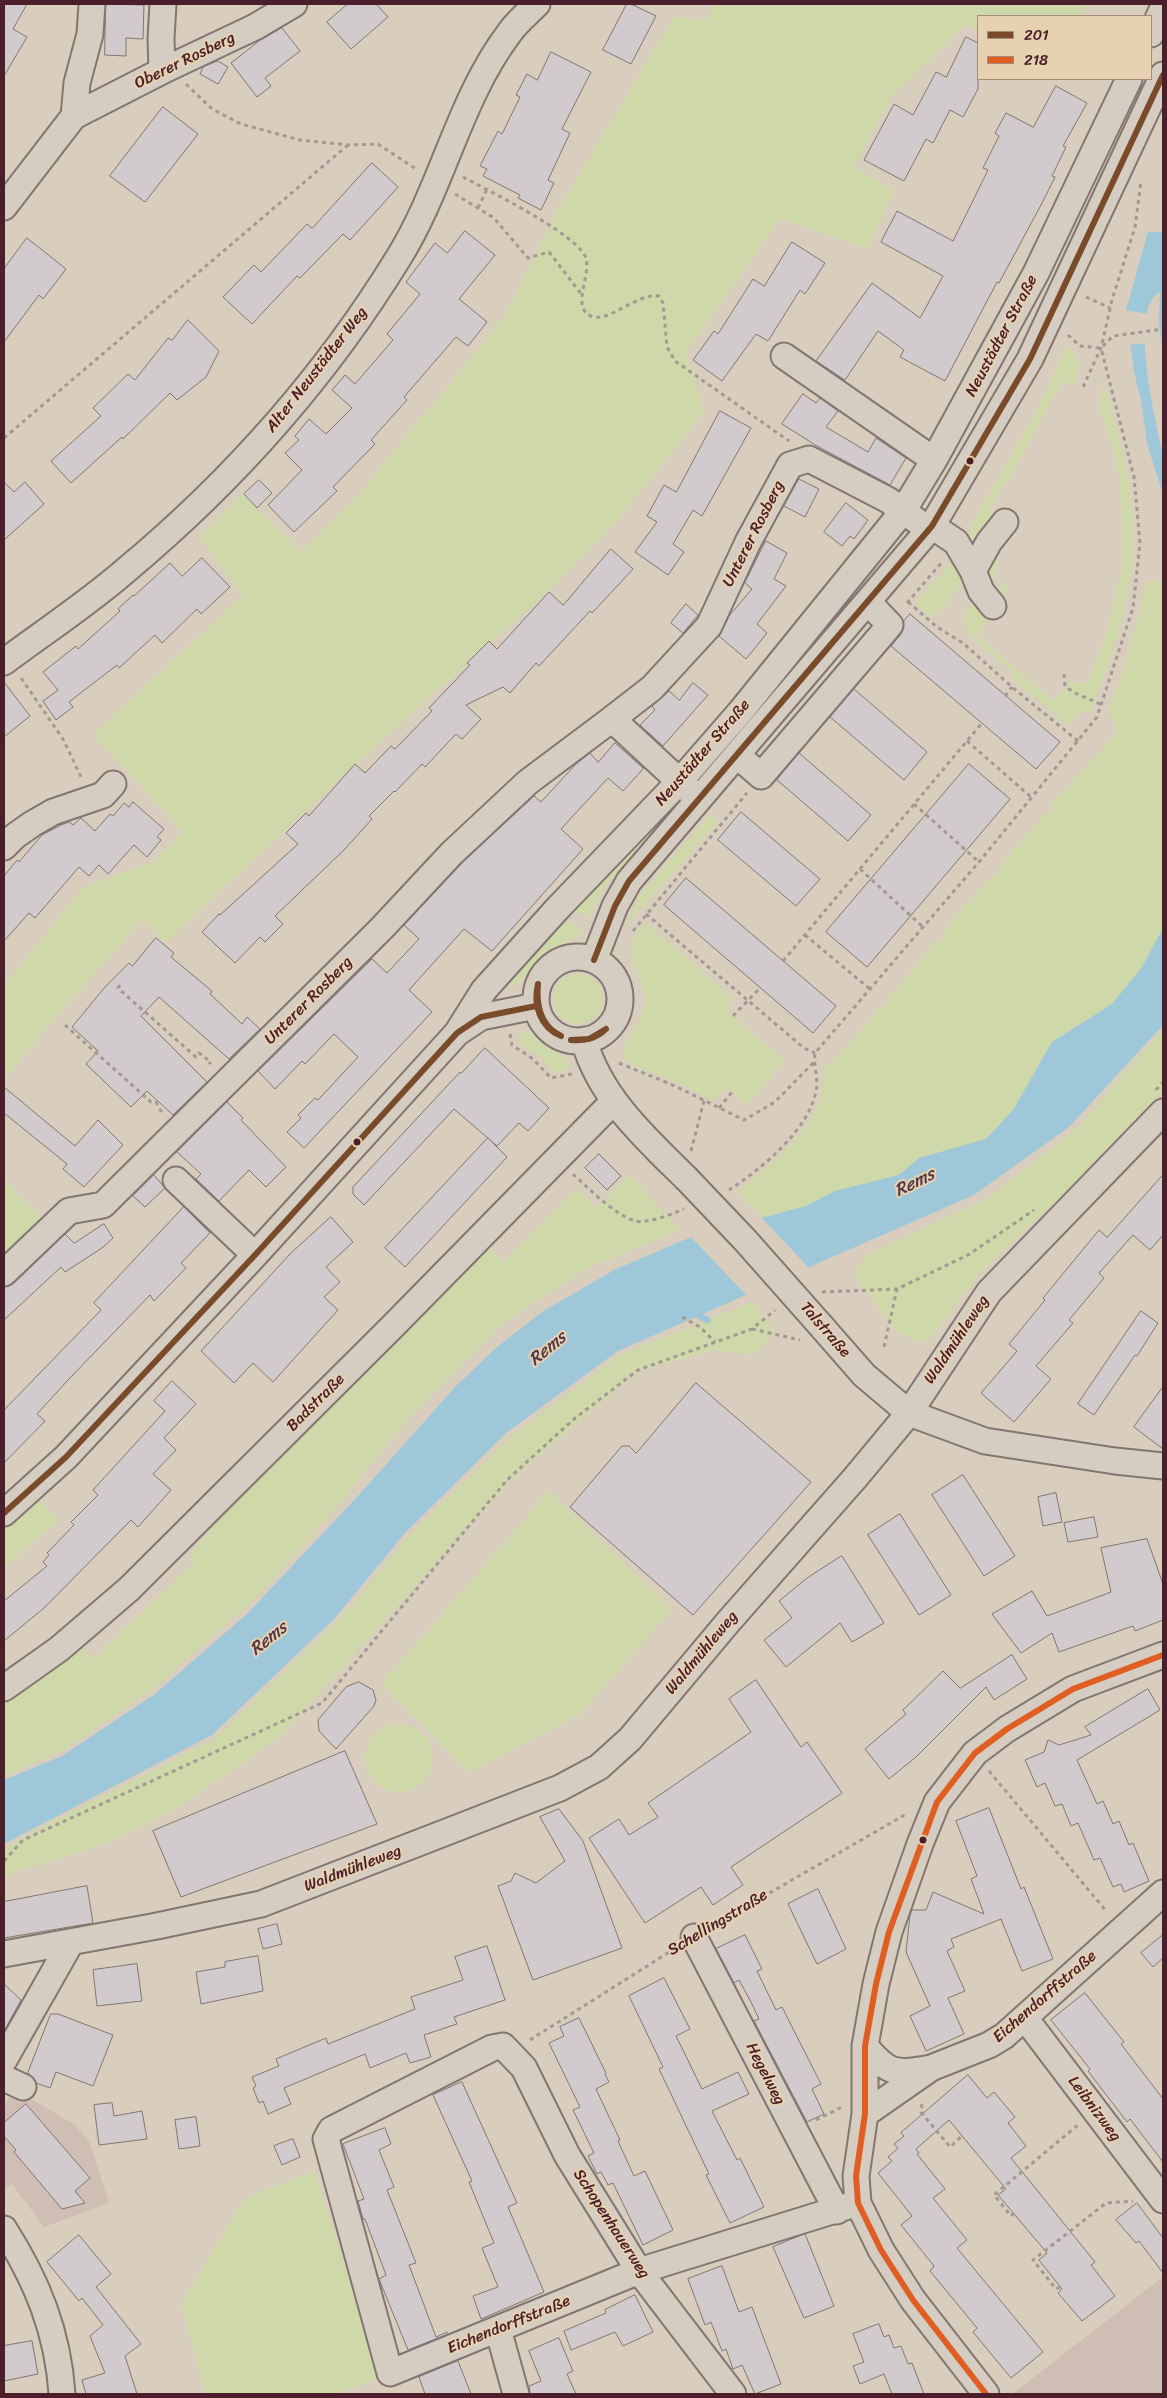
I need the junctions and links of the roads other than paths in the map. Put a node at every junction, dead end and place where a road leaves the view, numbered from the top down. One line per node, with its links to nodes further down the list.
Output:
1 (92, 4): 10 (street)
2 (163, 4): 7 (street)
3 (294, 4): 7 (street, Oberer Rosberg)
4 (537, 4): 22 (street, Alter Neustädter Weg)
5 (1163, 8): 6 (street)
6 (1152, 32)
7 (165, 69): 10 (street, Oberer Rosberg)
8 (1163, 75): 13 (street, Neustädter Straße)
9 (1129, 80): 12 (street, Neustädter Straße)
10 (74, 116): 11 (street, Oberer Rosberg)
11 (4, 207)
12 (1066, 210): 13 (street); 15 (street, Neustädter Straße)
13 (1094, 223): 18 (street, Neustädter Straße)
14 (784, 356): 15 (street)
15 (934, 460): 16 (street, Neustädter Straße)
16 (896, 505): 18 (street, Unterer Rosberg); 23 (street, Unterer Rosberg); 25 (street, Neustädter Straße)
17 (1005, 522): 19 (street)
18 (931, 528): 19 (street, Unterer Rosberg); 20 (street, Neustädter Straße)
19 (973, 571): 21 (street)
20 (868, 602): 24 (street, Neustädter Straße); 24 (street, Neustädter Straße)
21 (993, 606)
22 (4, 662)
23 (612, 719): 25 (street); 37 (street, Unterer Rosberg)
24 (738, 756): 27 (street, Neustädter Straße)
25 (680, 781): 27 (street); 31 (street, Neustädter Straße)
26 (113, 784): 28 (street)
27 (700, 800): 29 (street, Neustädter Straße)
28 (4, 847)
29 (594, 960): 30 (street); 32 (street)
30 (536, 1006): 31 (street, Neustädter Straße); 32 (street)
31 (457, 1033): 36 (street, Neustädter Straße)
32 (584, 1040): 33 (street, Talstraße)
33 (614, 1102): 38 (street, Talstraße, bridge); 42 (street, Badstraße)
34 (1156, 1104): 38 (street, Waldmühleweg)
35 (176, 1180): 36 (street)
36 (255, 1256): 40 (street, Neustädter Straße)
37 (4, 1273)
38 (908, 1413): 39 (street, Talstraße); 45 (street, Waldmühleweg)
39 (1163, 1466)
40 (4, 1513)
41 (1163, 1655): 48 (street)
42 (4, 1688)
43 (1163, 1894): 47 (street, Eichendorffstraße)
44 (694, 1937): 54 (street, Hegelweg)
45 (70, 1942): 46 (street, Waldmühleweg); 49 (street)
46 (4, 1954)
47 (1025, 2018): 50 (street, Eichendorffstraße); 53 (street, Leibnizweg)
48 (865, 2046): 50 (street); 51 (street)
49 (4, 2060)
50 (931, 2068): 51 (street, Eichendorffstraße)
51 (865, 2114): 54 (street)
52 (326, 2139): 56 (street, Schopenhauerweg); 57 (street, Eichendorffstraße)
53 (1158, 2194)
54 (848, 2207): 56 (street, Eichendorffstraße); 61 (street, Hegelweg)
55 (4, 2229): 58 (street)
56 (639, 2271): 57 (street, Eichendorffstraße); 60 (street, Schopenhauerweg)
57 (498, 2329): 59 (street)
58 (62, 2394)
59 (516, 2394)
60 (734, 2394)
61 (986, 2394)

